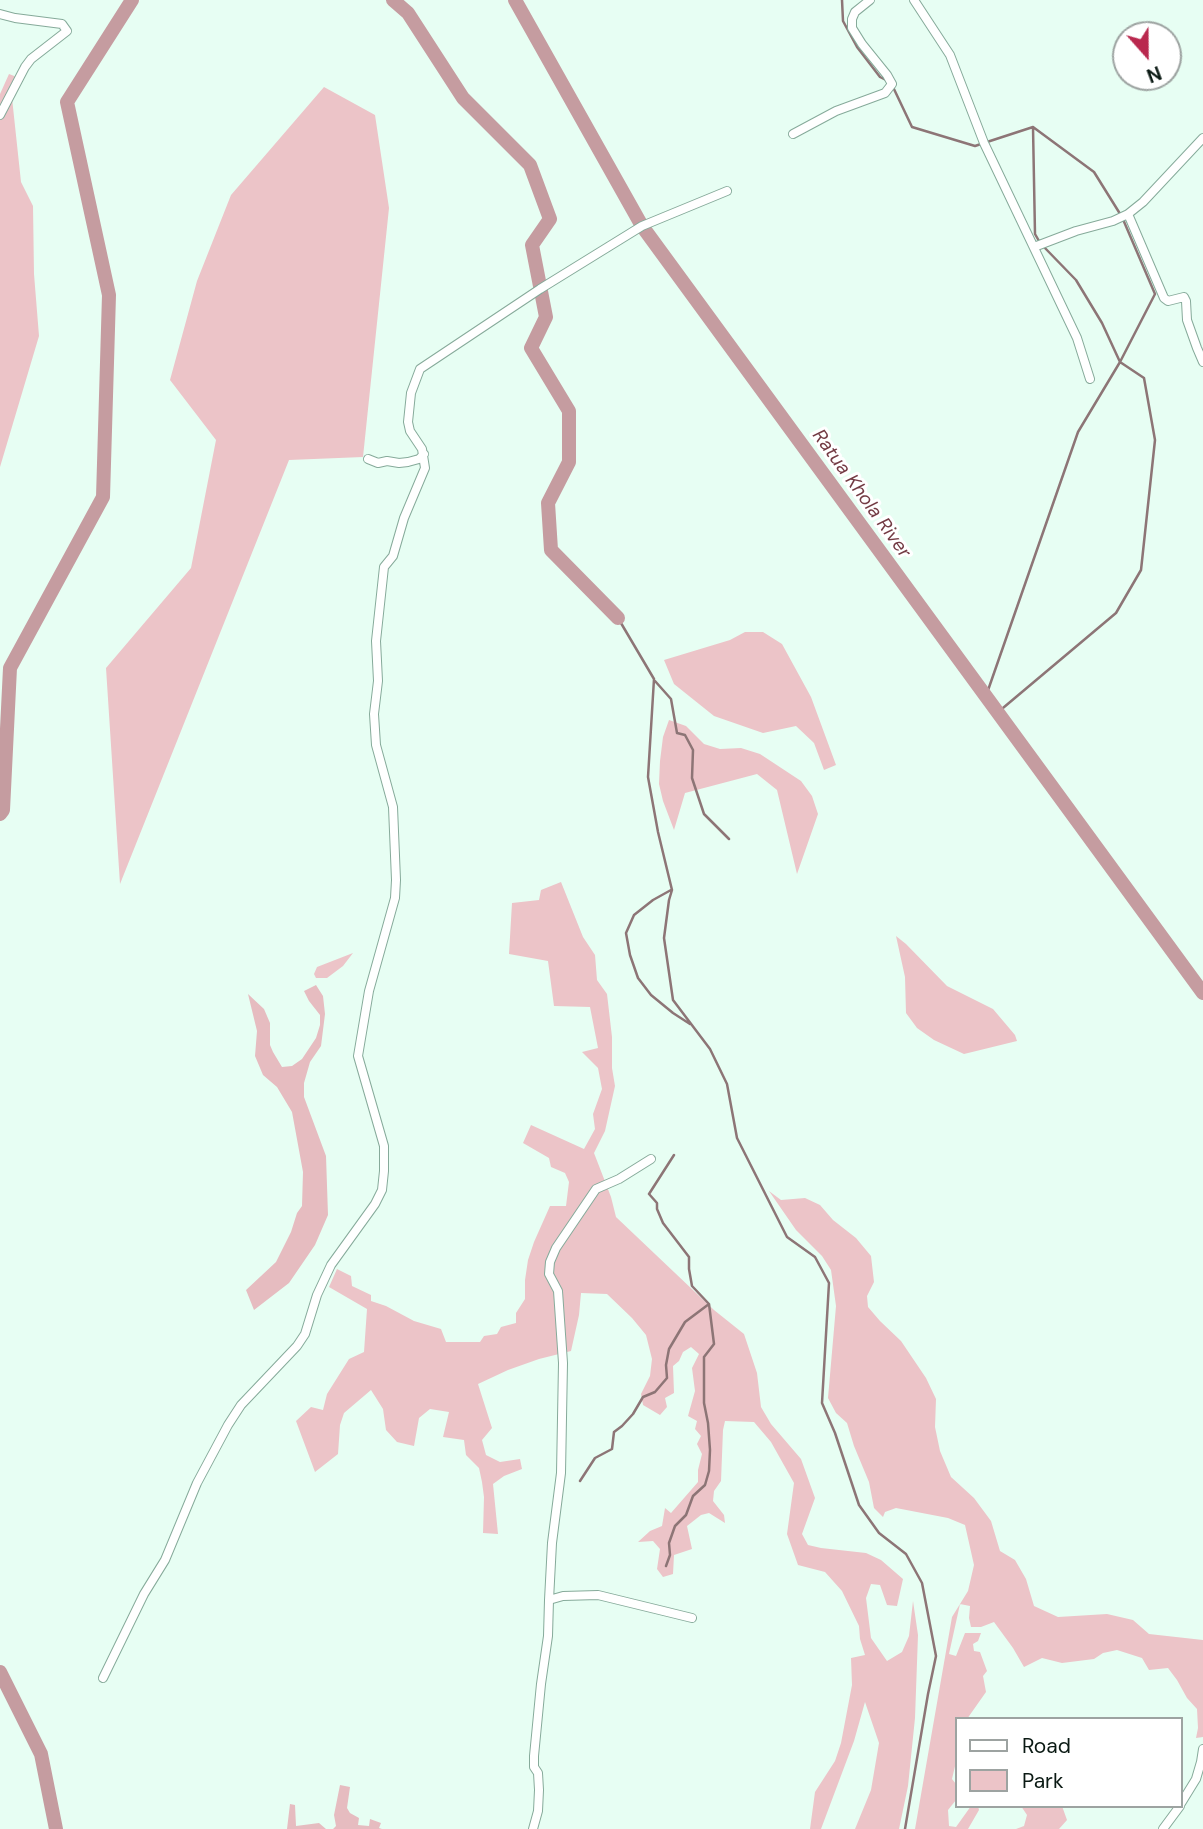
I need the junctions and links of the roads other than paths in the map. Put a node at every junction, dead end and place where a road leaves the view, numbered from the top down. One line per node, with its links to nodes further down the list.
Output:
1 (870, 0): 5 (street)
2 (914, 0): 9 (street)
3 (0, 14): 4 (street)
4 (0, 116)
5 (793, 134)
6 (1203, 138): 8 (street)
7 (727, 191): 12 (street)
8 (1128, 214): 9 (street); 10 (street)
9 (1034, 247): 11 (street)
10 (1203, 362)
11 (1090, 379)
12 (424, 454): 13 (street); 17 (street)
13 (368, 459)
14 (651, 1159): 15 (street)
15 (549, 1600): 16 (street); 21 (street)
16 (692, 1618)
17 (103, 1678)
18 (1203, 1749): 19 (street)
19 (1182, 1803)
20 (1179, 1808): 22 (street)
21 (533, 1829)
22 (1163, 1829)

